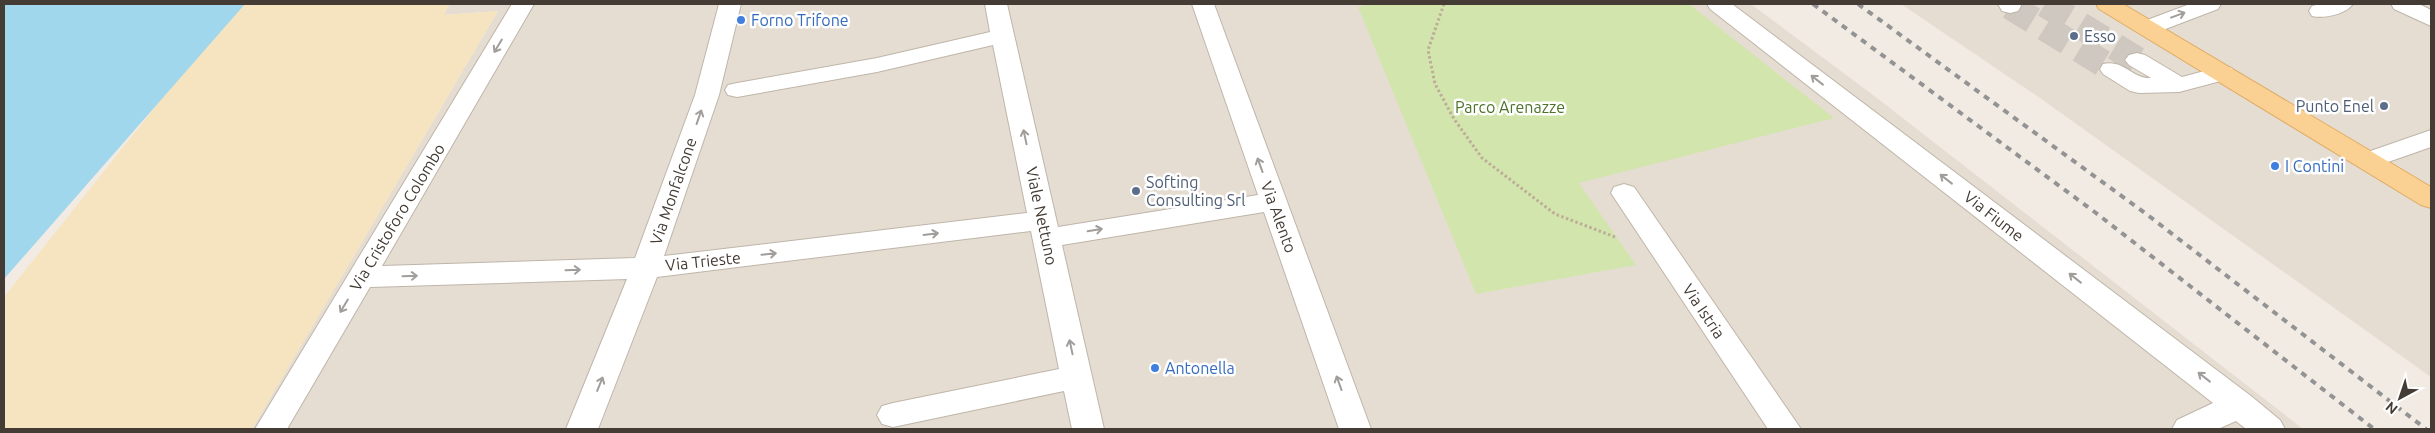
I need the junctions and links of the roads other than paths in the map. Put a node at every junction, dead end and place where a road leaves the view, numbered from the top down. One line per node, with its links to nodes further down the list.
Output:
1 (523, 4): 26 (street, Via Cristoforo Colombo, one-way to 26)
2 (730, 4): 25 (street, Via Monfalcone, one-way to 2)
3 (996, 4): 13 (street, Viale Nettuno)
4 (1203, 4): 23 (street, Via Alento, one-way to 4)
5 (1718, 4): 28 (street, Via Fiume, one-way to 5)
6 (2107, 4): 12 (main road)
7 (2210, 4): 12 (street, one-way to 7)
8 (2342, 4): 10 (street)
9 (2402, 4): 11 (street)
10 (2320, 11)
11 (2431, 19)
12 (2147, 28): 16 (main road)
13 (1003, 36): 18 (street); 24 (street, Viale Nettuno, one-way to 13)
14 (2137, 60): 17 (street)
15 (2112, 68): 17 (street)
16 (2223, 73): 17 (street); 20 (main road)
17 (2179, 85)
18 (737, 90)
19 (2431, 138): 20 (street)
20 (2368, 161): 22 (main road)
21 (1624, 192): 34 (street, Via Istria)
22 (2431, 199)
23 (1273, 201): 24 (street, Via Trieste, one-way to 23); 33 (street, Via Alento, one-way to 23)
24 (1045, 229): 25 (street, Via Trieste, one-way to 24); 27 (street, Viale Nettuno, one-way to 24)
25 (646, 268): 26 (street, Via Trieste, one-way to 25); 31 (street, Via Monfalcone, one-way to 25)
26 (362, 277): 30 (street, Via Cristoforo Colombo, one-way to 30)
27 (1078, 377): 29 (street); 32 (street, Viale Nettuno)
28 (2240, 405): 35 (street); 36 (street, Via Fiume)
29 (893, 415)
30 (271, 429)
31 (582, 429)
32 (1088, 429)
33 (1356, 429)
34 (1784, 429)
35 (2188, 429)
36 (2269, 429)

